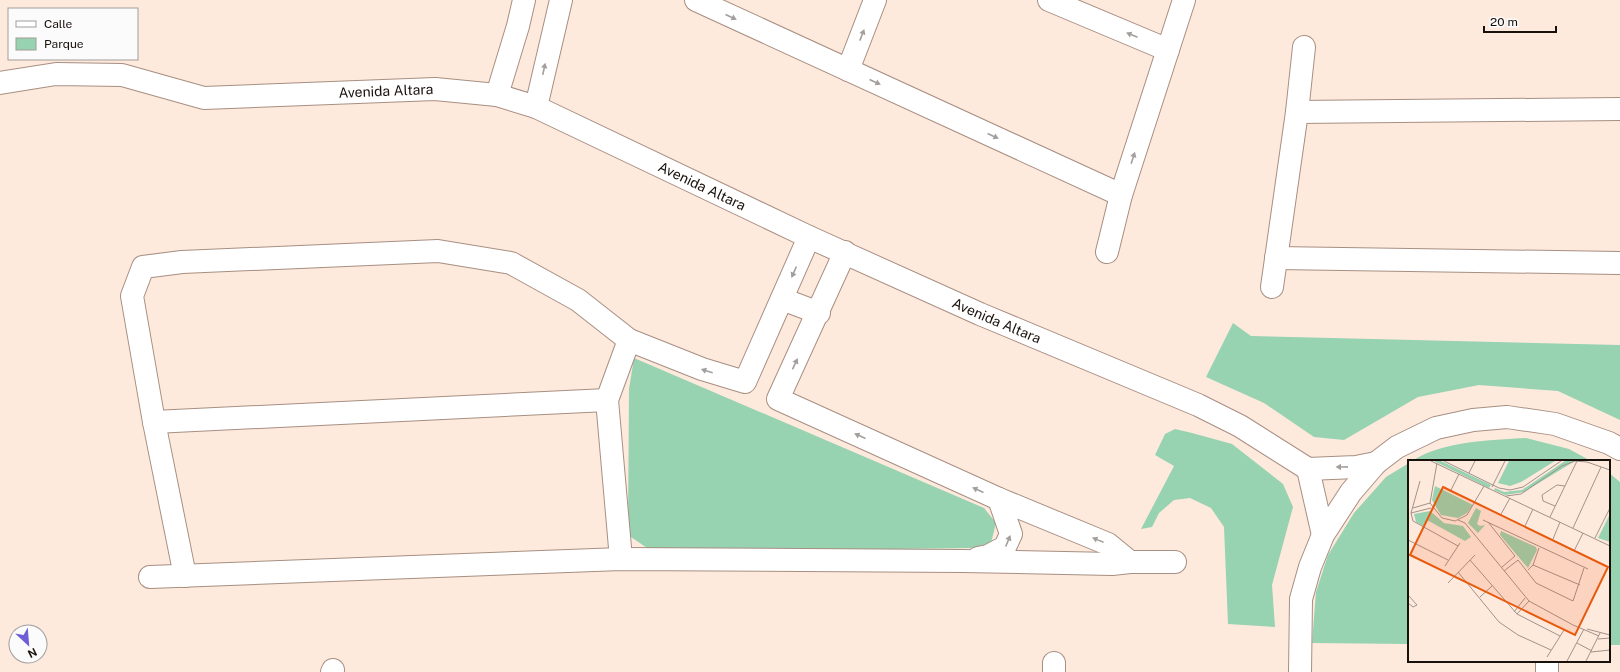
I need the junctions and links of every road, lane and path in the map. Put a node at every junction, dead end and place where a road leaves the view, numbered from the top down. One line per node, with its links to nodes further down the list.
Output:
1 (524, 0): 7 (street)
2 (561, 0): 8 (street)
3 (696, 0): 11 (street, one-way to 11)
4 (875, 0): 11 (street, one-way to 4)
5 (1049, 0): 10 (street, one-way to 5)
6 (1184, 0): 10 (street)
7 (518, 26): 8 (street); 13 (street)
8 (553, 30): 14 (street, one-way to 8)
9 (1304, 47): 16 (street)
10 (1168, 50): 17 (street, one-way to 10)
11 (848, 70): 17 (street, one-way to 17)
12 (0, 83): 13 (street, Avenida Altara)
13 (497, 95): 14 (street, Avenida Altara)
14 (536, 107): 18 (street, Avenida Altara)
15 (1620, 109): 16 (street)
16 (1297, 112): 21 (street)
17 (1121, 195): 20 (street)
18 (809, 237): 19 (street, Avenida Altara); 24 (street, one-way to 24)
19 (845, 252): 25 (street); 31 (street, Avenida Altara)
20 (1108, 252)
21 (1276, 258): 22 (street); 23 (street)
22 (1620, 263)
23 (1272, 287)
24 (782, 299): 25 (street); 26 (street, one-way to 26)
25 (819, 313): 32 (street, one-way to 25)
26 (629, 340): 27 (street); 28 (street)
27 (607, 400): 28 (street); 34 (street)
28 (154, 422): 38 (street)
29 (1620, 449): 30 (street)
30 (1376, 463): 31 (street, one-way to 31); 33 (street)
31 (1308, 469): 33 (street)
32 (999, 499): 35 (street, one-way to 32); 36 (street, one-way to 32)
33 (1323, 535): 40 (street)
34 (621, 559): 35 (street); 38 (street)
35 (962, 561): 36 (street)
36 (1130, 562): 37 (street)
37 (1175, 562)
38 (185, 576): 39 (street)
39 (150, 577)
40 (1300, 672)

